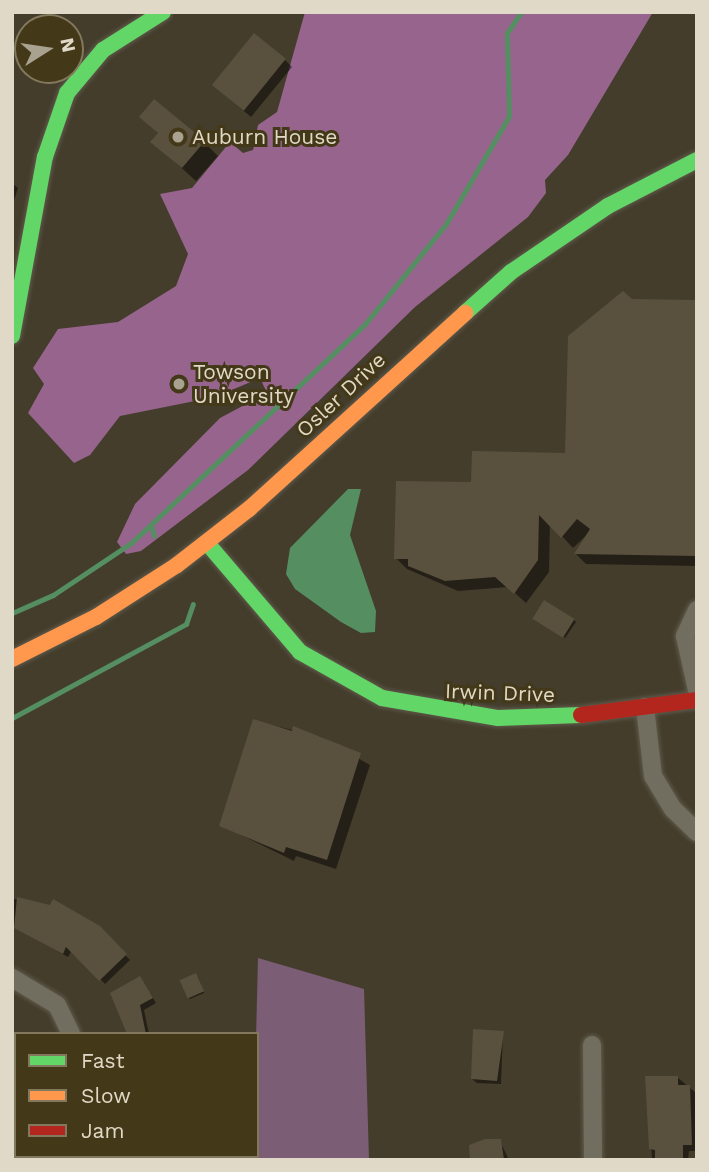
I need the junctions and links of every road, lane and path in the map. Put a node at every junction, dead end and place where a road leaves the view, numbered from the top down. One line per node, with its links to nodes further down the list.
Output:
1 (163, 12): 3 (street)
2 (697, 160): 4 (street, Osler Drive)
3 (12, 336)
4 (207, 543): 6 (street, Osler Drive); 9 (street, Irwin Drive)
5 (697, 610): 7 (street)
6 (12, 659)
7 (697, 690)
8 (697, 699): 9 (street, Irwin Drive)
9 (645, 707): 10 (street)
10 (697, 832)
11 (12, 978): 12 (street)
12 (70, 1032)
13 (592, 1045): 14 (street)
14 (593, 1160)

